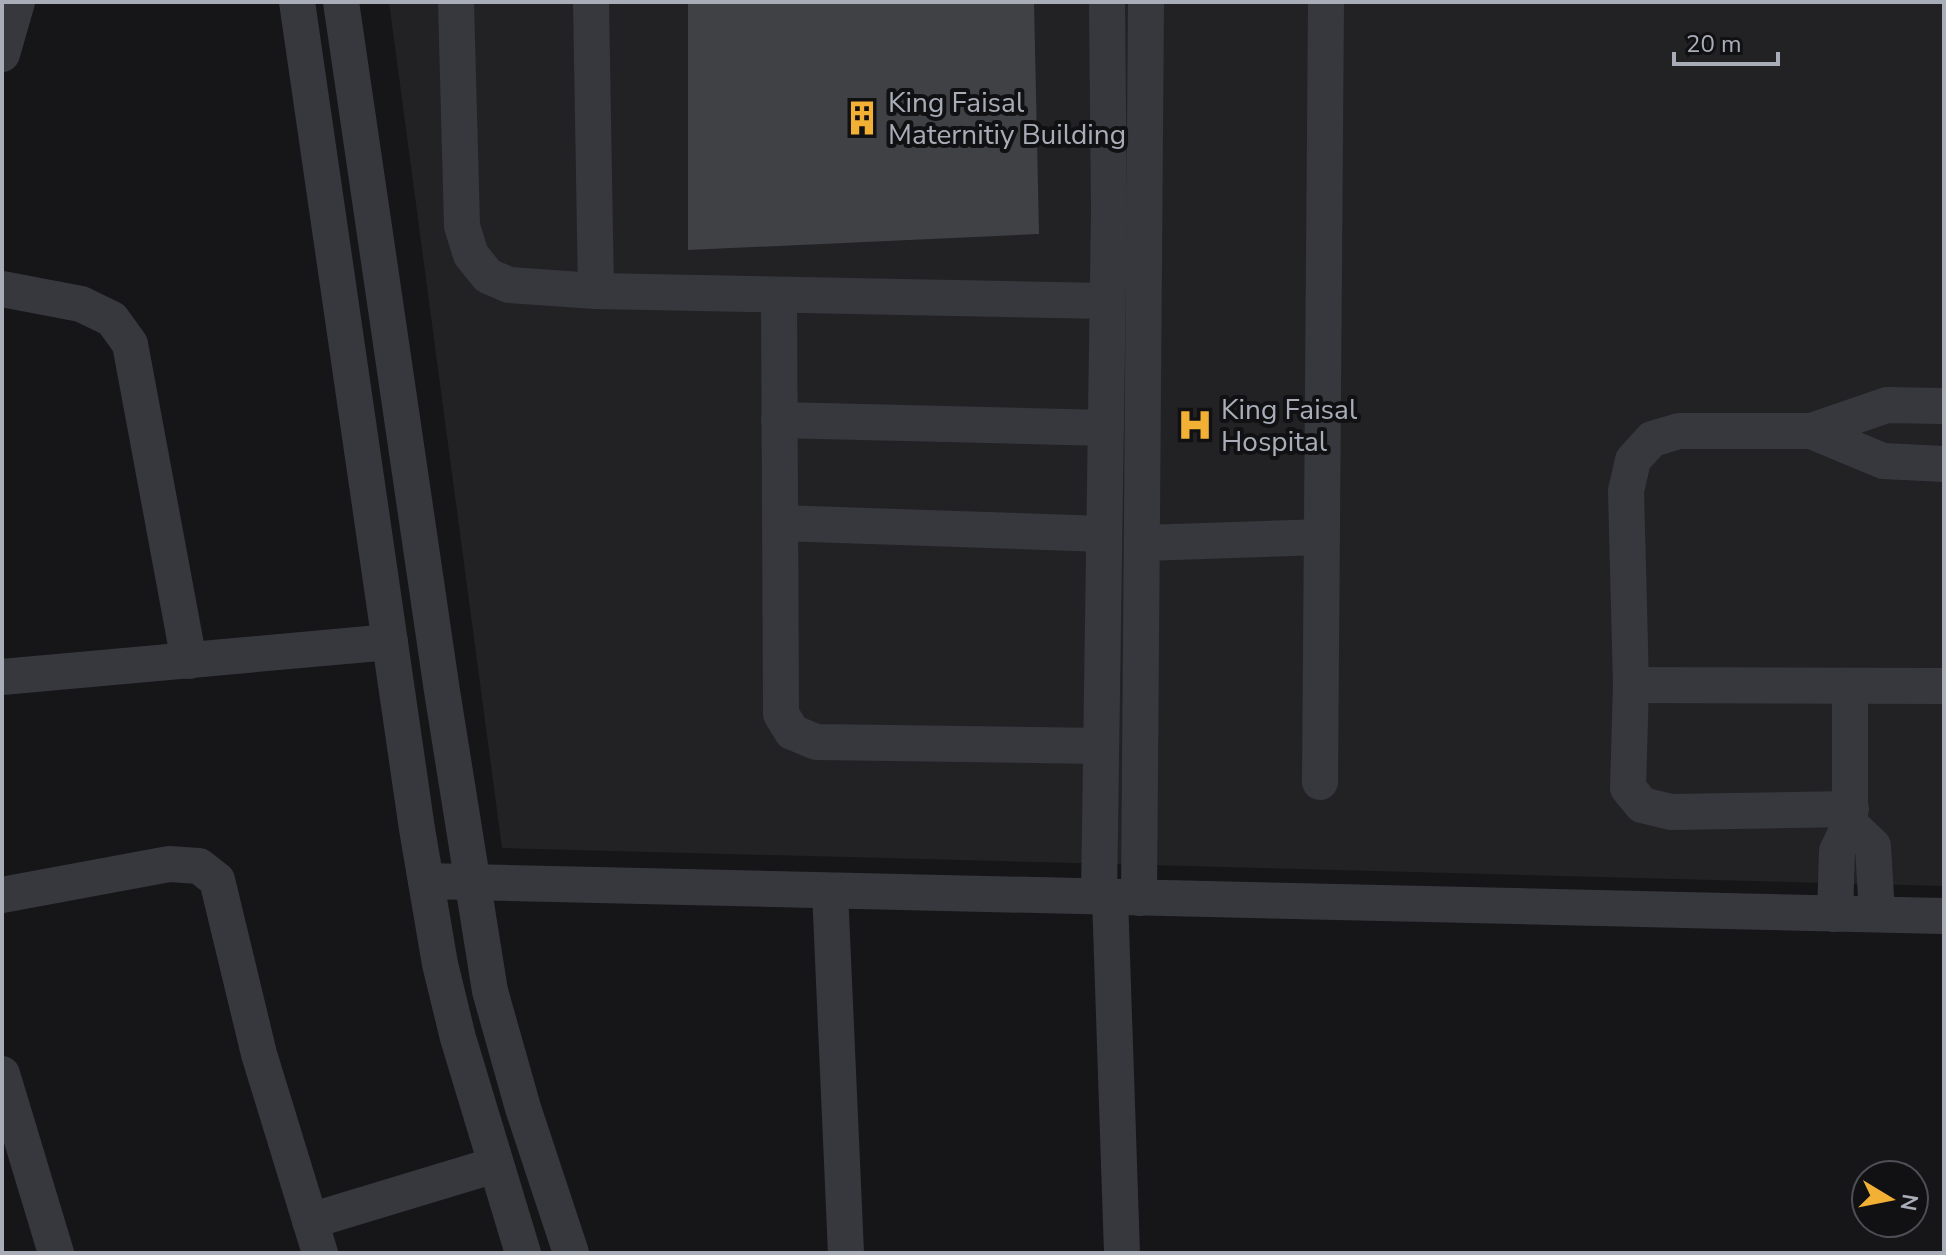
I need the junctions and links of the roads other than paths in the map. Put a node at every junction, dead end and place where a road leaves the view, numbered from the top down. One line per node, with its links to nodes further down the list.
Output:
1 (17, 2): 9 (street)
2 (297, 2): 23 (street)
3 (341, 2): 33 (street)
4 (456, 2): 11 (street)
5 (591, 2): 11 (street)
6 (1107, 2): 13 (street)
7 (1146, 2): 22 (street)
8 (1326, 2): 21 (street)
9 (2, 54)
10 (2, 289): 24 (street)
11 (596, 291): 12 (street)
12 (779, 295): 13 (street); 15 (street)
13 (1107, 301): 16 (street)
14 (1944, 406): 17 (street)
15 (779, 420): 16 (street); 19 (street)
16 (1106, 428): 20 (street)
17 (1811, 431): 18 (street); 26 (street)
18 (1944, 464)
19 (780, 523): 20 (street); 29 (street)
20 (1104, 534): 29 (street)
21 (1322, 537): 22 (street); 30 (street)
22 (1143, 543): 36 (street)
23 (390, 642): 24 (street); 32 (street)
24 (189, 661): 25 (street)
25 (2, 677)
26 (1631, 685): 28 (street); 31 (street)
27 (1944, 686): 28 (street)
28 (1850, 687): 31 (street)
29 (1101, 746): 36 (street)
30 (1320, 782)
31 (1851, 816): 37 (street); 38 (street)
32 (426, 881): 33 (street); 41 (street)
33 (472, 882): 34 (street); 45 (street)
34 (830, 891): 36 (street); 46 (street)
35 (2, 895): 42 (street)
36 (1116, 897): 37 (street); 47 (street)
37 (1835, 914): 38 (street)
38 (1877, 914): 39 (street)
39 (1944, 916)
40 (2, 1074): 43 (street)
41 (495, 1165): 42 (street); 44 (street)
42 (315, 1237)
43 (56, 1253)
44 (523, 1253)
45 (571, 1253)
46 (846, 1253)
47 (1122, 1253)

